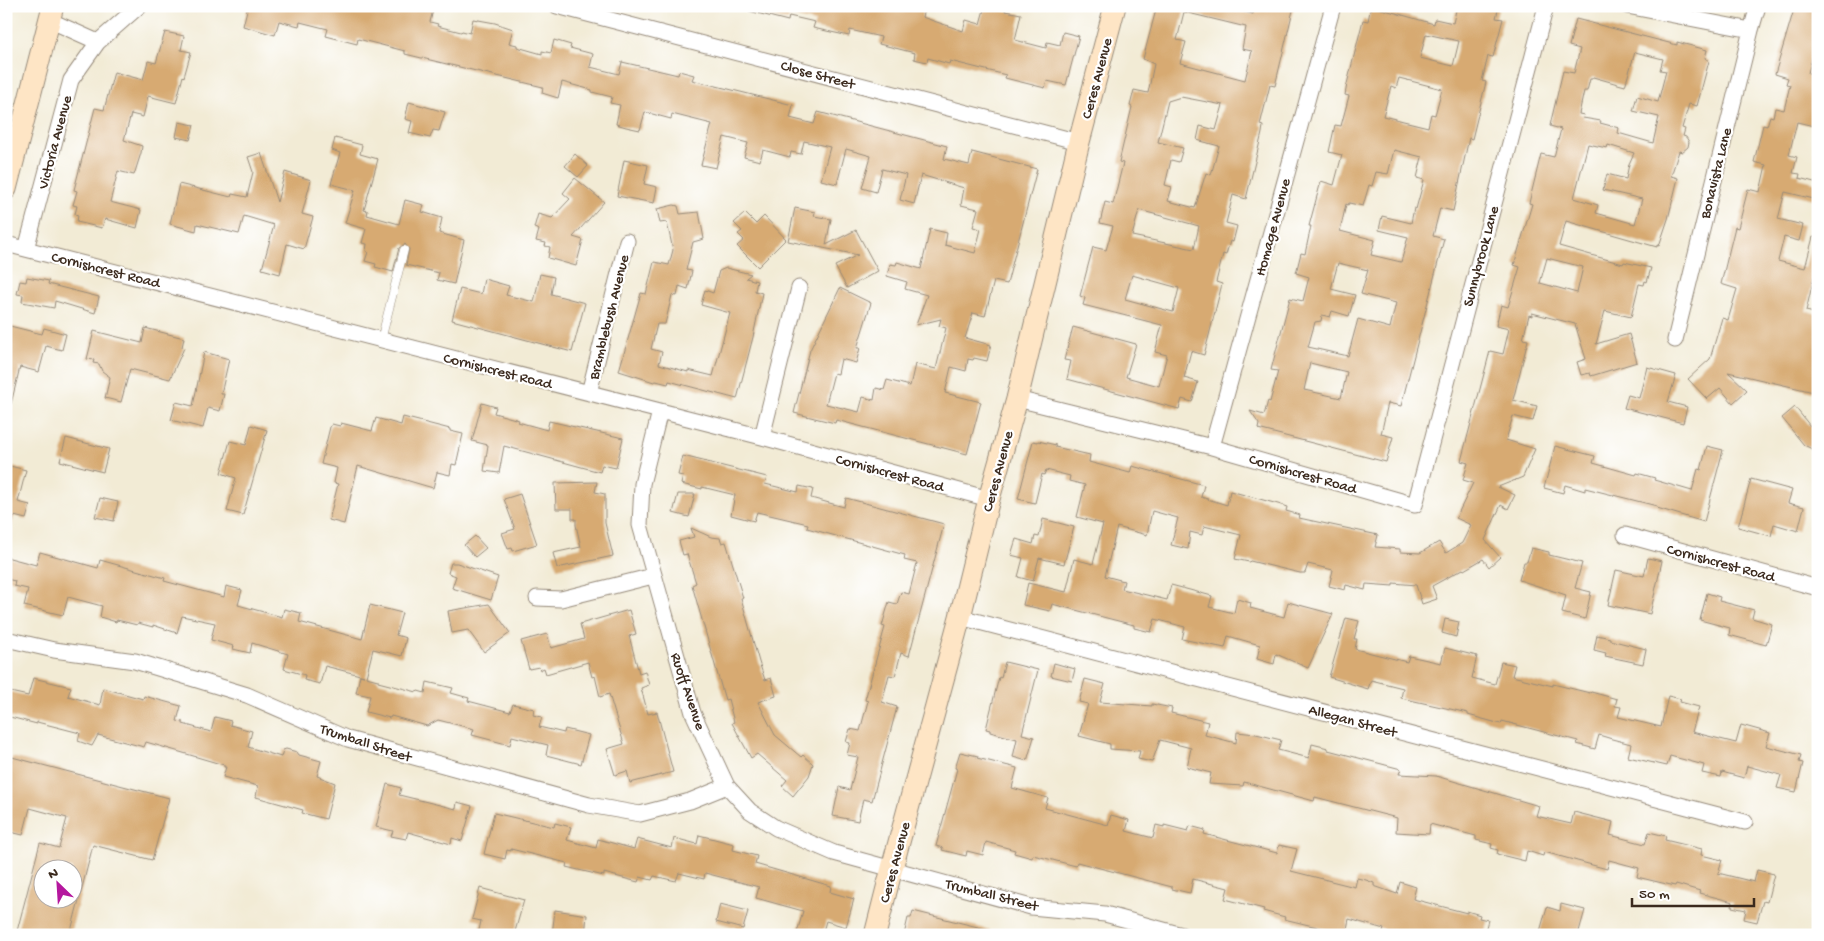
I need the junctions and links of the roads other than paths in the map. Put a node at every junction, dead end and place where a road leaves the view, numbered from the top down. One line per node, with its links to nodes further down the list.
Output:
1 (139, 6): 10 (street, Victoria Avenue)
2 (557, 6): 11 (street, Close Street)
3 (1333, 6): 24 (street, Homage Avenue)
4 (1546, 6): 26 (street, Sunnybrook Lane)
5 (1627, 6): 9 (street)
6 (1758, 6): 9 (street, Bonavista Lane)
7 (1113, 7): 11 (street, Ceres Avenue)
8 (51, 13): 10 (street); 12 (street)
9 (1750, 30): 19 (street, Bonavista Lane)
10 (98, 42): 15 (street, Victoria Avenue)
11 (1079, 142): 21 (street, Ceres Avenue)
12 (6, 189)
13 (628, 241): 20 (street, Bramblebush Avenue)
14 (6, 244): 15 (street, Cornishcrest Road)
15 (26, 249): 18 (street, Cornishcrest Road)
16 (404, 250): 18 (lane)
17 (799, 288): 23 (street)
18 (381, 340): 20 (street, Cornishcrest Road)
19 (1674, 340)
20 (589, 393): 22 (street, Cornishcrest Road)
21 (1017, 399): 24 (street, Cornishcrest Road); 25 (street, Ceres Avenue)
22 (660, 411): 23 (street, Cornishcrest Road); 28 (street, Ruoff Avenue)
23 (762, 437): 25 (street, Cornishcrest Road)
24 (1212, 447): 26 (street, Cornishcrest Road)
25 (988, 499): 31 (street, Ceres Avenue)
26 (1414, 505)
27 (1625, 535): 29 (street, Cornishcrest Road)
28 (653, 576): 30 (street); 33 (street, Ruoff Avenue)
29 (1818, 588)
30 (537, 598)
31 (960, 617): 34 (street, Allegan Street); 35 (street, Ceres Avenue)
32 (6, 639): 33 (street, Trumball Street)
33 (726, 786): 35 (street, Ruoff Avenue)
34 (1745, 822)
35 (892, 868): 36 (street, Ceres Avenue); 37 (street, Trumball Street)
36 (875, 935)
37 (1182, 935)

